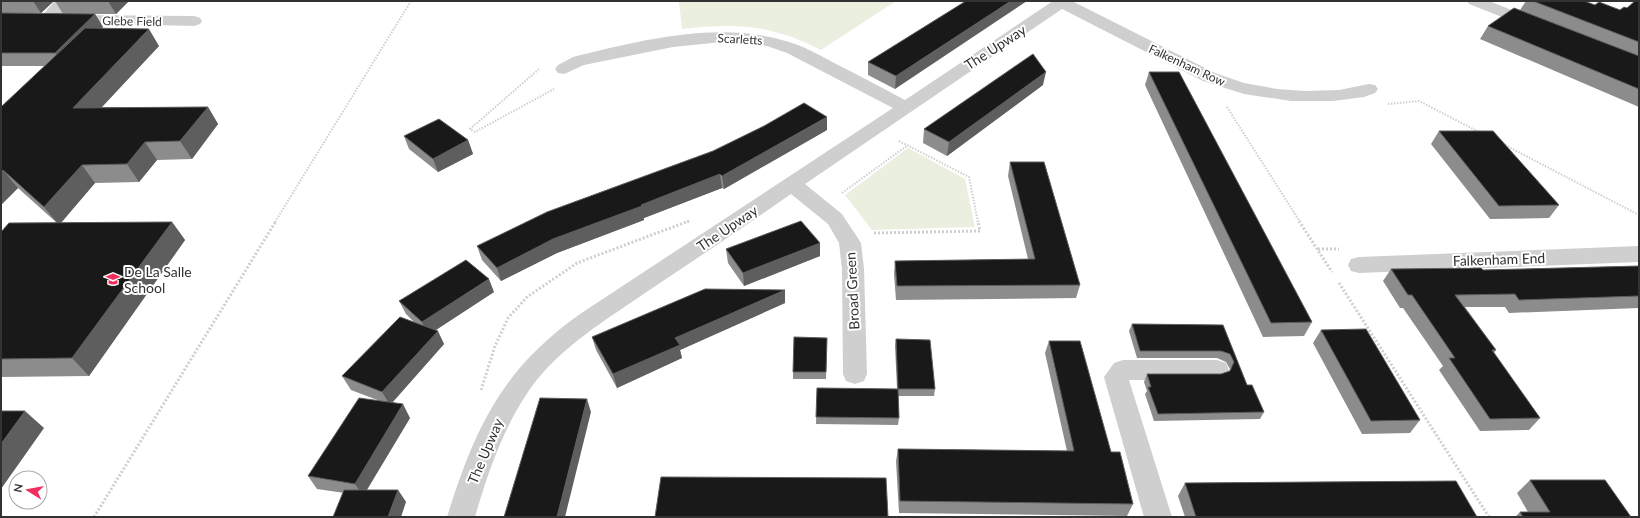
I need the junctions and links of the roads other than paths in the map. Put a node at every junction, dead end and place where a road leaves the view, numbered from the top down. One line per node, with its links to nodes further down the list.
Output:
1 (64, 1): 4 (street, Glebe Field)
2 (1475, 1): 5 (street)
3 (1063, 2): 7 (street, Falkenham Row); 8 (street, The Upway)
4 (194, 21)
5 (1546, 29)
6 (564, 69): 8 (street, Scarletts)
7 (1369, 89)
8 (905, 107): 9 (street, The Upway)
9 (792, 184): 13 (street, Broad Green); 14 (street, The Upway)
10 (1639, 254): 11 (street, Falkenham End)
11 (1359, 265)
12 (1216, 370): 15 (street)
13 (855, 374)
14 (461, 517)
15 (1158, 517)

